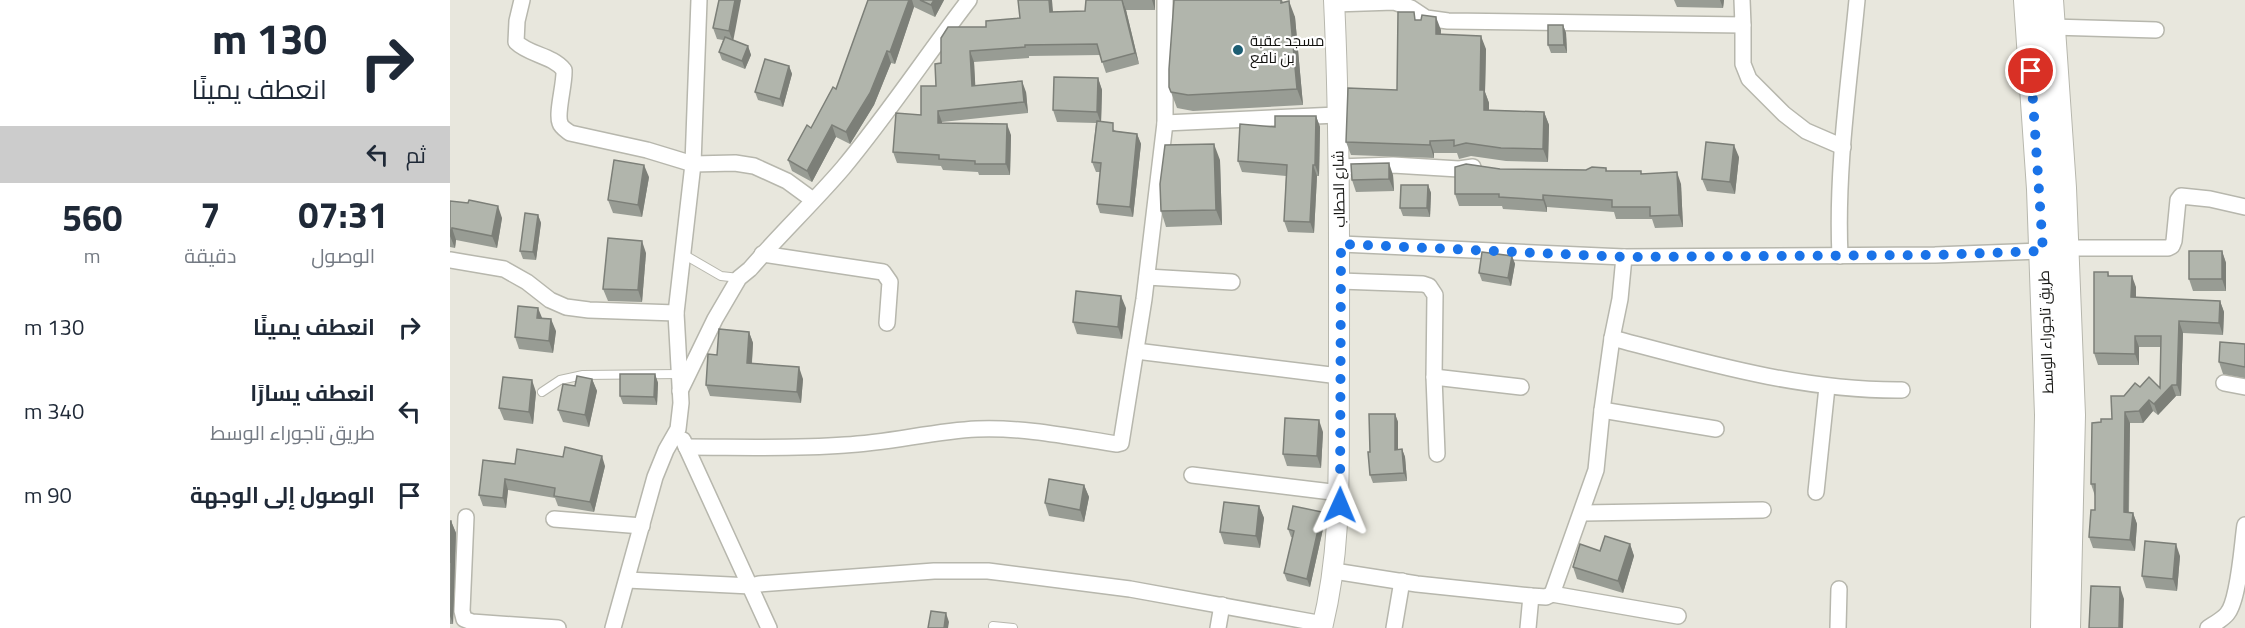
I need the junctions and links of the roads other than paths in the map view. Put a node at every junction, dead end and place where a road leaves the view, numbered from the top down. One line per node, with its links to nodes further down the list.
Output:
1 (522, 0): 16 (street)
2 (699, 0): 16 (street)
3 (969, 0): 19 (street)
4 (1165, 0): 14 (street)
5 (1742, 0): 10 (street)
6 (1857, 0): 15 (street)
7 (2027, 0): 22 (main road, طريق تاجوراء الوسط)
8 (2050, 0): 11 (main road)
9 (1334, 2): 10 (street); 13 (street, شارع الحطاب)
10 (1743, 25): 15 (street)
11 (2052, 27): 12 (street); 22 (main road)
12 (2156, 30)
13 (1337, 115): 14 (street); 17 (street, شارع الحطاب)
14 (1166, 123): 28 (street)
15 (1844, 147): 25 (street)
16 (693, 164): 19 (street); 23 (street)
17 (1339, 167): 18 (street); 21 (street, شارع الحطاب)
18 (1494, 170)
19 (813, 200): 24 (street)
20 (2245, 207): 22 (street)
21 (1341, 244): 26 (street); 30 (street, شارع الحطاب)
22 (2054, 250): 25 (street); 80 (main road, طريق تاجوراء الوسط); 81 (main road)
23 (683, 254): 29 (lane); 32 (street)
24 (762, 254): 29 (street); 33 (street)
25 (1840, 256): 26 (street)
26 (1624, 257): 34 (street)
27 (450, 260): 32 (street)
28 (1147, 276): 31 (street); 35 (street)
29 (739, 278): 44 (street)
30 (1340, 281): 37 (street, شارع الحطاب); 38 (street)
31 (1232, 282)
32 (676, 313): 36 (street)
33 (887, 323)
34 (1612, 338): 41 (street); 46 (street)
35 (1136, 351): 37 (street); 49 (street)
36 (679, 374): 44 (street); 45 (lane)
37 (1339, 376): 52 (street, شارع الحطاب)
38 (1434, 377): 40 (street); 50 (street)
39 (2224, 383): 42 (street)
40 (1521, 387)
41 (1827, 387): 43 (street); 53 (street)
42 (2245, 387)
43 (1902, 390)
44 (680, 391): 47 (street)
45 (542, 392)
46 (1602, 410): 48 (street); 55 (street)
47 (678, 429): 49 (street); 59 (street)
48 (1716, 429)
49 (686, 447): 63 (street)
50 (1437, 454)
51 (1191, 475): 52 (street)
52 (1340, 492): 60 (street, شارع الحطاب)
53 (1816, 492)
54 (1763, 510): 55 (street)
55 (1583, 513): 65 (street)
56 (466, 517): 71 (street)
57 (554, 519): 59 (street)
58 (2245, 525): 82 (street)
59 (642, 526): 61 (street)
60 (1334, 571): 62 (street); 70 (street, شارع الحطاب)
61 (627, 580): 63 (street); 72 (street)
62 (1402, 581): 66 (street); 76 (street)
63 (751, 586): 67 (street); 73 (street)
64 (1839, 589): 78 (street)
65 (1552, 594): 66 (street); 68 (street)
66 (1531, 596): 77 (street)
67 (1222, 605): 70 (street); 75 (street)
68 (1678, 616)
69 (993, 626): 74 (lane)
70 (1322, 626)
71 (558, 628)
72 (613, 628)
73 (769, 628)
74 (1013, 628)
75 (1218, 628)
76 (1394, 628)
77 (1528, 628)
78 (1838, 628): 79 (street)
79 (1844, 628)
80 (2044, 628)
81 (2067, 628)
82 (2208, 628)

